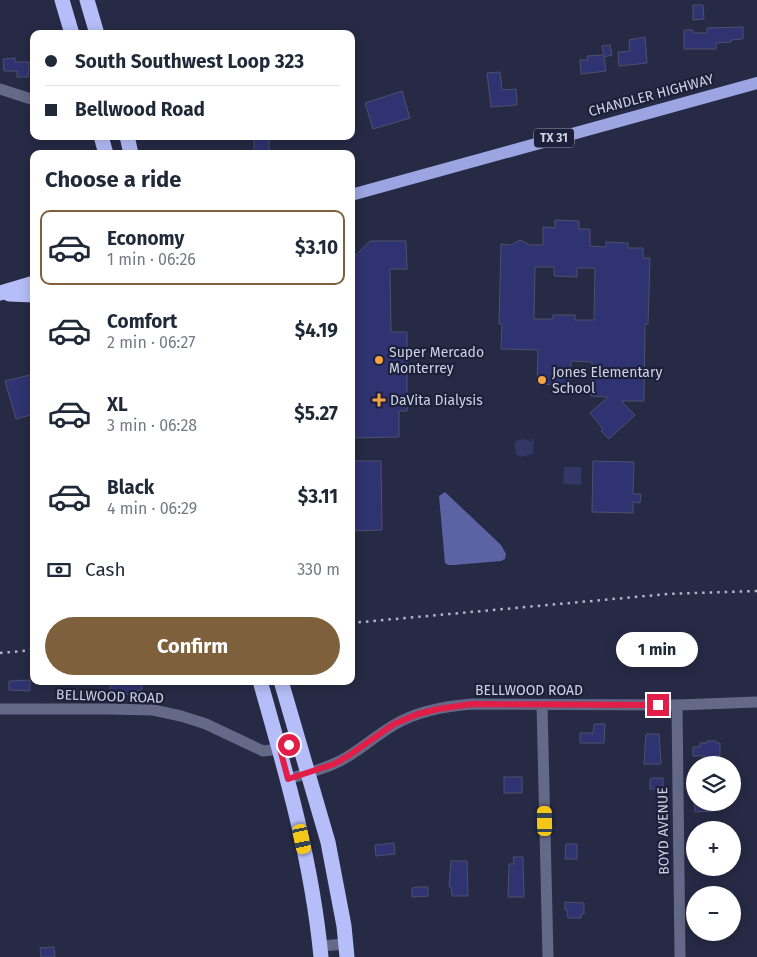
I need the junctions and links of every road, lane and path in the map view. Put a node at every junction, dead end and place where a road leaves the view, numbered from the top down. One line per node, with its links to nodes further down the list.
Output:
1 (62, 0): 3 (highway)
2 (87, 0): 4 (highway)
3 (71, 30)
4 (96, 30)
5 (757, 83): 8 (main road, CHANDLER HIGHWAY / TX 31)
6 (0, 89): 7 (street)
7 (30, 99)
8 (355, 194)
9 (30, 284): 10 (highway)
10 (0, 293): 11 (highway)
11 (30, 295)
12 (261, 685): 19 (highway)
13 (282, 685): 18 (highway)
14 (757, 702): 16 (street, BELLWOOD ROAD)
15 (542, 705): 16 (street, BELLWOOD ROAD); 20 (street, BELLWOOD ROAD); 24 (street)
16 (677, 705): 25 (street, BOYD AVENUE)
17 (0, 709): 19 (street, BELLWOOD ROAD)
18 (299, 742): 19 (street, BELLWOOD ROAD); 20 (highway)
19 (280, 749): 21 (highway)
20 (308, 773): 21 (street, BELLWOOD ROAD); 22 (highway)
21 (288, 779): 23 (highway)
22 (347, 951): 23 (street)
23 (320, 952)
24 (548, 957)
25 (680, 957)

